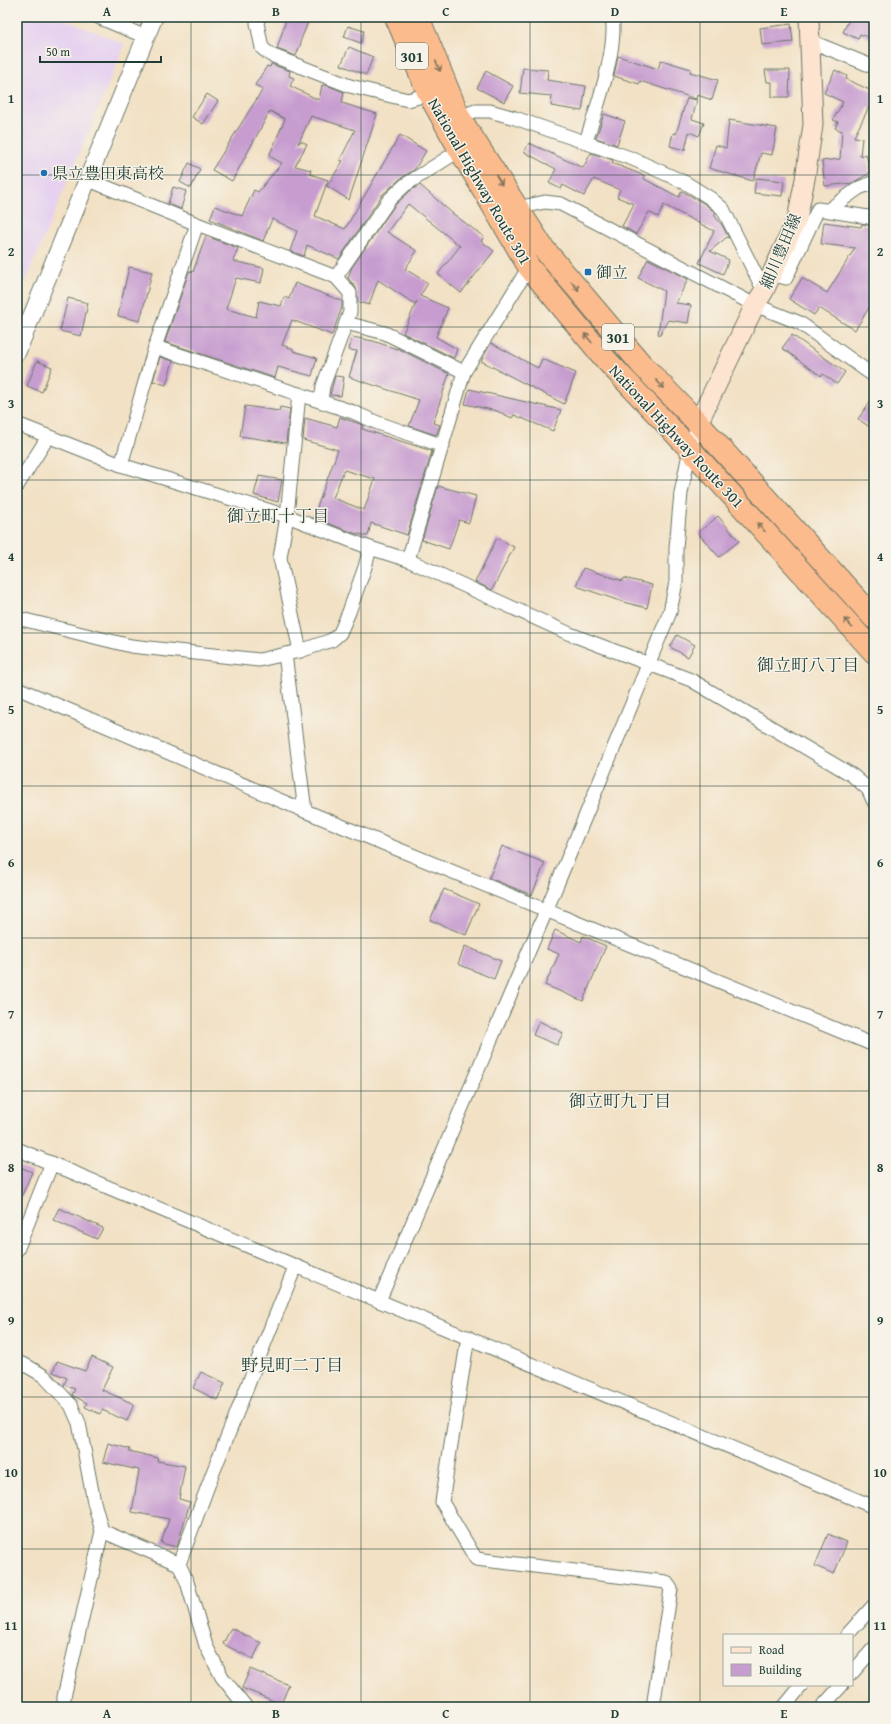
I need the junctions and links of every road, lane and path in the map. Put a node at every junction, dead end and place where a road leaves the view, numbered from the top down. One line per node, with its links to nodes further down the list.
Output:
1 (98, 17): 8 (street)
2 (154, 17): 8 (street)
3 (259, 17): 11 (street)
4 (396, 17): 11 (highway, National Highway Route 301 / 301)
5 (418, 17): 12 (highway, National Highway Route 301 / 301, one-way to 12)
6 (612, 17): 13 (street)
7 (809, 17): 9 (main road, 細川豊田線)
8 (146, 37): 15 (street)
9 (810, 41): 10 (street); 23 (main road, 細川豊田線)
10 (874, 67)
11 (429, 94): 14 (highway, National Highway Route 301 / 301)
12 (460, 117): 13 (street); 17 (highway, National Highway Route 301 / 301, one-way to 17)
13 (586, 142): 23 (street)
14 (460, 150): 21 (highway, National Highway Route 301 / 301); 22 (street)
15 (89, 180): 20 (street); 26 (street)
16 (874, 182): 18 (street)
17 (517, 208): 23 (street); 31 (highway, National Highway Route 301 / 301, one-way to 31)
18 (828, 210): 19 (street); 23 (street)
19 (874, 218)
20 (197, 224): 22 (street); 25 (street)
21 (529, 267): 27 (street); 35 (highway, National Highway Route 301 / 301, one-way to 21)
22 (336, 278): 24 (street)
23 (764, 290): 28 (street); 31 (main road, 細川豊田線)
24 (346, 323): 27 (street); 30 (street)
25 (155, 347): 29 (street); 36 (street)
26 (17, 352)
27 (464, 372): 34 (street)
28 (874, 376)
29 (299, 394): 30 (street); 38 (street)
30 (321, 401): 34 (street)
31 (698, 423): 35 (street); 42 (highway, National Highway Route 301 / 301)
32 (17, 424): 33 (street)
33 (48, 437): 36 (street); 37 (street)
34 (443, 446): 40 (street)
35 (690, 449): 44 (highway, National Highway Route 301 / 301, one-way to 35); 46 (street)
36 (121, 465): 38 (street)
37 (17, 486)
38 (287, 516): 39 (street); 43 (street)
39 (370, 548): 40 (street); 43 (street)
40 (408, 560): 46 (street)
41 (17, 618): 45 (street)
42 (874, 618)
43 (300, 651): 45 (street)
44 (874, 652)
45 (285, 654): 49 (street)
46 (648, 663): 48 (street); 50 (street)
47 (17, 688): 49 (street)
48 (874, 802)
49 (306, 811): 50 (street)
50 (546, 910): 51 (street); 56 (street)
51 (874, 1045)
52 (17, 1148): 53 (street)
53 (52, 1163): 54 (street); 55 (street)
54 (17, 1250)
55 (296, 1267): 56 (street); 61 (street)
56 (380, 1301): 57 (street)
57 (468, 1337): 59 (street); 70 (street)
58 (17, 1362): 60 (street)
59 (874, 1507)
60 (102, 1531): 61 (street); 68 (street)
61 (179, 1564): 69 (street)
62 (874, 1605): 63 (street)
63 (848, 1634)
64 (874, 1648): 65 (street)
65 (853, 1673)
66 (801, 1686): 71 (street)
67 (841, 1686): 72 (street)
68 (64, 1707)
69 (246, 1707)
70 (653, 1707)
71 (784, 1707)
72 (822, 1707)

